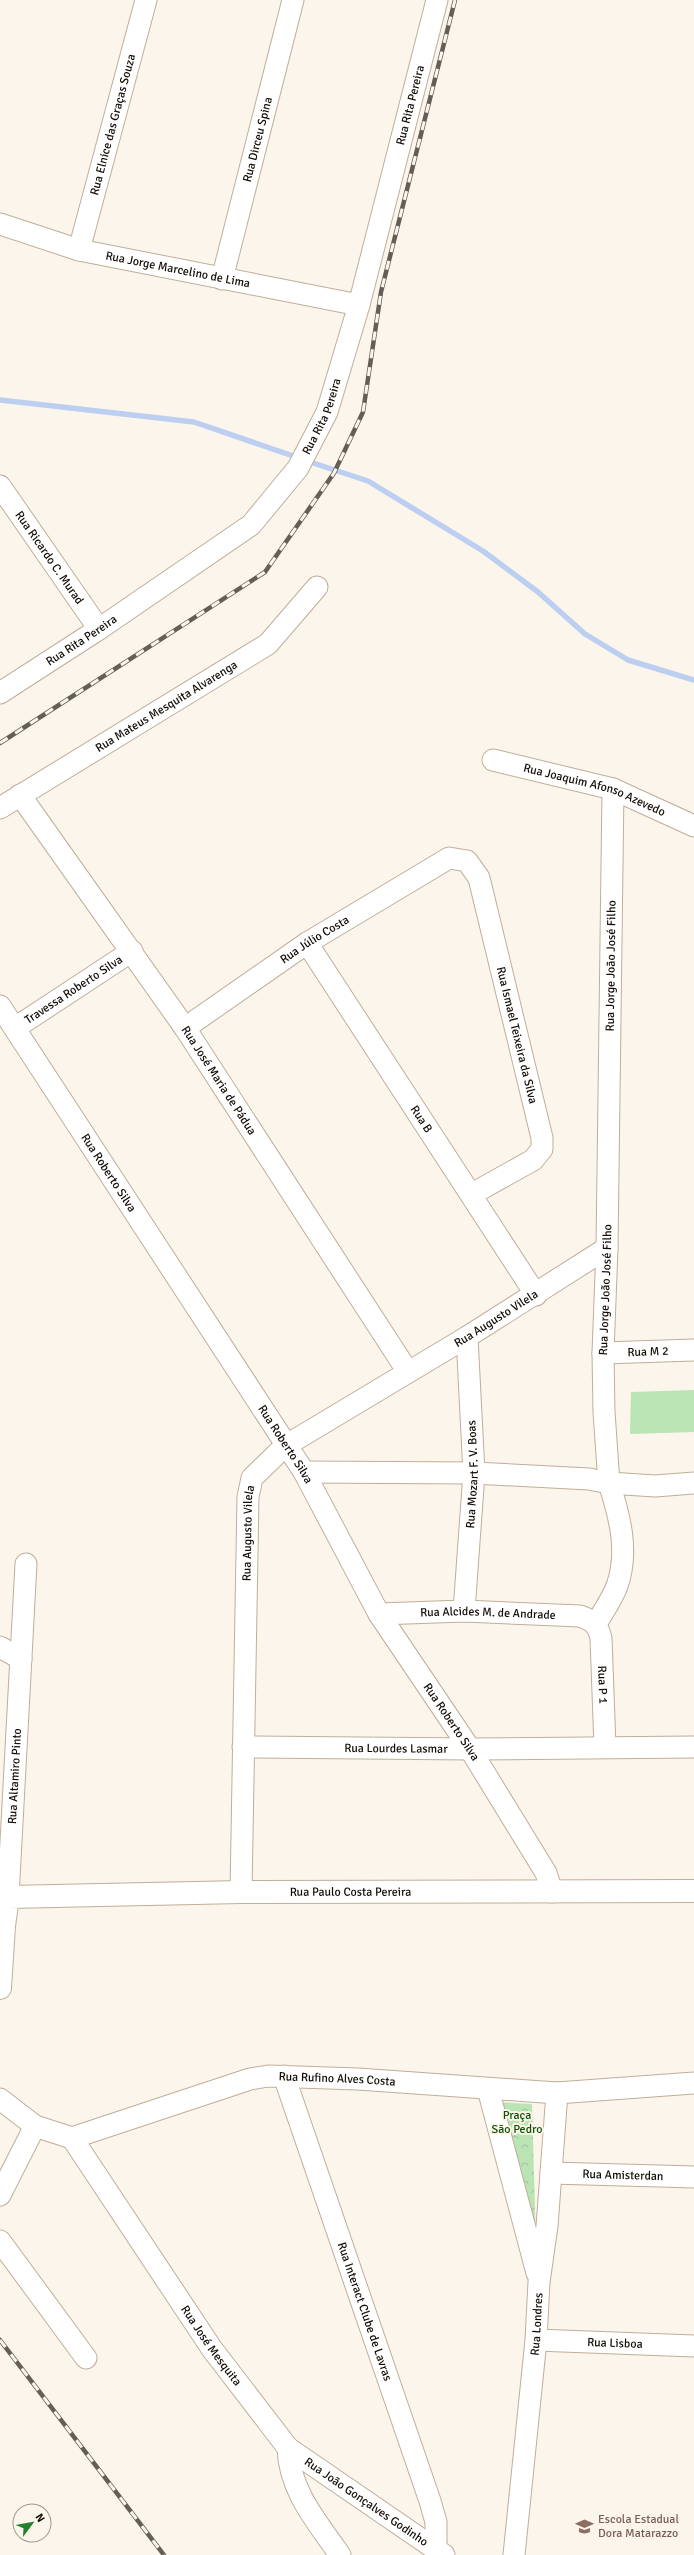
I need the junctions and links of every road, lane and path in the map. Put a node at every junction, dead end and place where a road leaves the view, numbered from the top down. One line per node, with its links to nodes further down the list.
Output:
1 (146, 0): 5 (street, Rua Elnice das Graças Souza)
2 (293, 0): 6 (street, Rua Dirceu Spina)
3 (437, 0): 7 (street, Rua Rita Pereira)
4 (0, 224): 5 (street, Rua Jorge Marcelino de Lima)
5 (79, 250): 6 (street, Rua Jorge Marcelino de Lima)
6 (222, 279): 7 (street, Rua Jorge Marcelino de Lima)
7 (359, 305): 10 (street, Rua Rita Pereira)
8 (0, 486): 10 (street, Rua Ricardo C. Murad)
9 (317, 587): 14 (street, Rua Mateus Mesquita Alvarenga)
10 (99, 629): 11 (street, Rua Rita Pereira)
11 (0, 693)
12 (493, 760): 13 (street, Rua Joaquim Afonso Azevedo)
13 (613, 789): 16 (street, Rua Joaquim Afonso Azevedo); 24 (street, Rua Jorge João José Filho)
14 (20, 795): 15 (street, Rua Mateus Mesquita Alvarenga); 19 (street, Rua José Maria de Pádua)
15 (0, 808)
16 (694, 826)
17 (449, 858): 18 (street, Rua Júlio Costa); 23 (street, Rua Ismael Teixeira da Silva)
18 (307, 943): 22 (street, Rua Júlio Costa); 23 (street, Rua B)
19 (132, 951): 21 (street, Travessa Roberto Silva); 22 (street, Rua José Maria de Pádua)
20 (0, 1006): 21 (street, Rua Roberto Silva)
21 (15, 1028): 30 (street, Rua Roberto Silva)
22 (185, 1028): 29 (street, Rua José Maria de Pádua)
23 (472, 1194): 25 (street, Rua B)
24 (607, 1248): 25 (street, Rua Augusto Vilela); 28 (street, Rua Jorge João José Filho)
25 (536, 1295): 26 (street, Rua Augusto Vilela)
26 (467, 1337): 29 (street, Rua Augusto Vilela); 32 (street, Rua Mozart F. V. Boas)
27 (694, 1350): 28 (street, Rua M 2)
28 (603, 1353): 34 (street, Rua Jorge João José Filho)
29 (408, 1372): 30 (street, Rua Augusto Vilela)
30 (285, 1446): 31 (street, Rua Roberto Silva); 41 (street, Rua Augusto Vilela)
31 (304, 1472): 32 (street); 37 (street, Rua Roberto Silva)
32 (474, 1473): 34 (street); 36 (street, Rua Mozart F. V. Boas)
33 (694, 1483): 34 (street)
34 (610, 1484): 38 (street, Rua Jorge João José Filho)
35 (26, 1564): 40 (street, Rua Altamiro Pinto)
36 (464, 1611): 37 (street, Rua Alcides M. de Andrade); 38 (street, Rua Alcides M. de Andrade)
37 (379, 1614): 44 (street, Rua Roberto Silva)
38 (596, 1624): 42 (street, Rua P 1)
39 (0, 1647): 40 (street)
40 (21, 1659): 48 (street, Rua Altamiro Pinto)
41 (243, 1747): 44 (street, Rua Lourdes Lasmar); 46 (street, Rua Augusto Vilela)
42 (605, 1747): 43 (street, Rua Lourdes Lasmar); 44 (street, Rua Lourdes Lasmar)
43 (694, 1747)
44 (470, 1749): 47 (street, Rua Roberto Silva)
45 (694, 1891): 47 (street, Rua Paulo Costa Pereira)
46 (241, 1892): 47 (street, Rua Paulo Costa Pereira); 48 (street, Rua Paulo Costa Pereira)
47 (552, 1892)
48 (8, 1897): 49 (street, Rua Altamiro Pinto)
49 (2, 1926): 50 (street, Rua Altamiro Pinto)
50 (0, 1988)
51 (284, 2076): 53 (street, Rua Rufino Alves Costa); 57 (street, Rua Rufino Alves Costa); 67 (street, Rua Interact Clube de Lavras)
52 (694, 2082): 54 (street, Rua Rufino Alves Costa)
53 (488, 2089): 54 (street, Rua Rufino Alves Costa); 62 (street)
54 (558, 2093): 58 (street, Rua Londres)
55 (0, 2099): 56 (street)
56 (35, 2126): 57 (street); 60 (street)
57 (72, 2138): 66 (street, Rua José Mesquita)
58 (551, 2173): 59 (street, Rua Amisterdan); 62 (street, Rua Londres)
59 (694, 2177)
60 (0, 2195)
61 (0, 2241): 65 (street)
62 (539, 2282): 63 (street, Rua Londres)
63 (536, 2340): 64 (street, Rua Lisboa); 69 (street, Rua Londres)
64 (694, 2346)
65 (86, 2358)
66 (288, 2448): 67 (street, Rua João Gonçalves Godinho); 68 (street)
67 (440, 2552)
68 (340, 2555)
69 (514, 2555)

